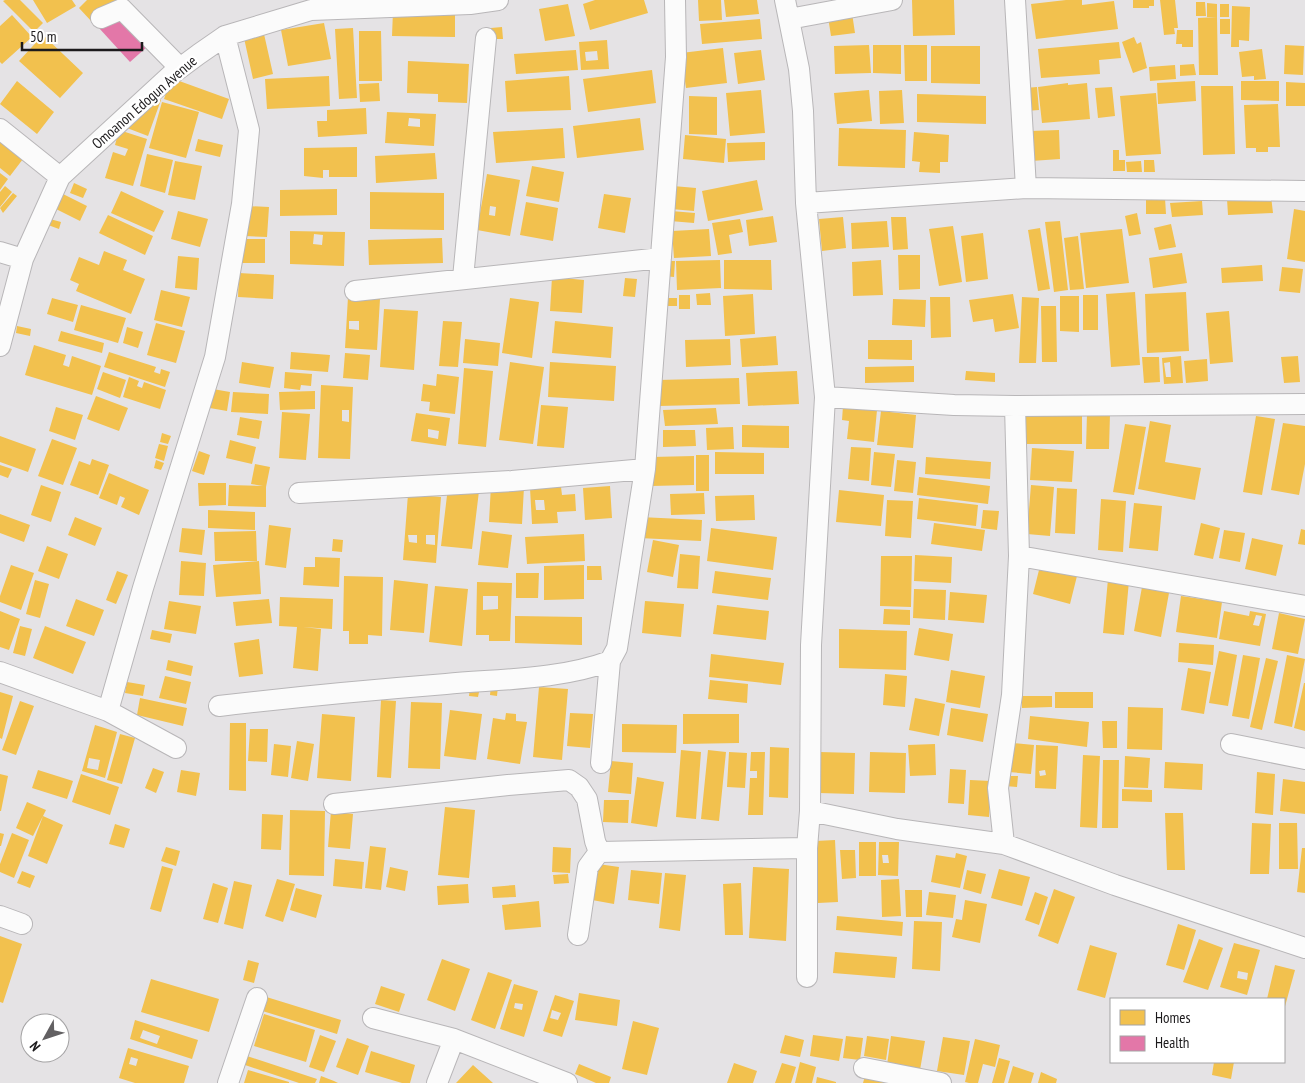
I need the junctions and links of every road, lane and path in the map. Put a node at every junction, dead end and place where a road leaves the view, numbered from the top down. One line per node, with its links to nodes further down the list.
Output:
1 (498, 0): 5 (street, Omoanon Edogun Avenue)
2 (675, 0): 17 (street)
3 (892, 0): 6 (street)
4 (1014, 0): 13 (street)
5 (469, 2): 8 (street, Omoanon Edogun Avenue)
6 (787, 10): 15 (street)
7 (101, 18): 10 (street)
8 (225, 36): 10 (street, Omoanon Edogun Avenue); 32 (street)
9 (486, 38): 19 (street)
10 (180, 68): 12 (street, Omoanon Edogun Avenue)
11 (0, 130): 12 (street)
12 (60, 177): 18 (street, Omoanon Edogun Avenue)
13 (1026, 188): 14 (street); 15 (street)
14 (1305, 191)
15 (806, 202): 22 (street)
16 (0, 252): 18 (street)
17 (661, 258): 19 (street); 25 (street)
18 (23, 259): 21 (street, Omoanon Edogun Avenue)
19 (463, 278): 20 (street)
20 (355, 291)
21 (0, 346)
22 (825, 396): 24 (street); 38 (street)
23 (1305, 404): 24 (street)
24 (1015, 406): 27 (street)
25 (645, 469): 26 (street); 29 (street)
26 (299, 493)
27 (1019, 556): 28 (street); 39 (street)
28 (1305, 606)
29 (610, 661): 31 (street); 36 (street)
30 (0, 672): 32 (street)
31 (219, 706)
32 (108, 711): 34 (street)
33 (1231, 744): 35 (street)
34 (176, 748)
35 (1305, 759)
36 (601, 763)
37 (334, 804): 41 (street)
38 (810, 811): 39 (street); 40 (street)
39 (1004, 844): 45 (street)
40 (806, 848): 41 (street); 46 (street)
41 (599, 852): 44 (street)
42 (0, 916): 43 (street)
43 (22, 924)
44 (578, 935)
45 (1305, 948)
46 (807, 977)
47 (257, 998): 51 (street)
48 (373, 1018): 49 (street)
49 (454, 1039): 52 (street); 53 (street)
50 (864, 1068): 54 (street)
51 (228, 1083)
52 (437, 1083)
53 (567, 1083)
54 (941, 1083)

